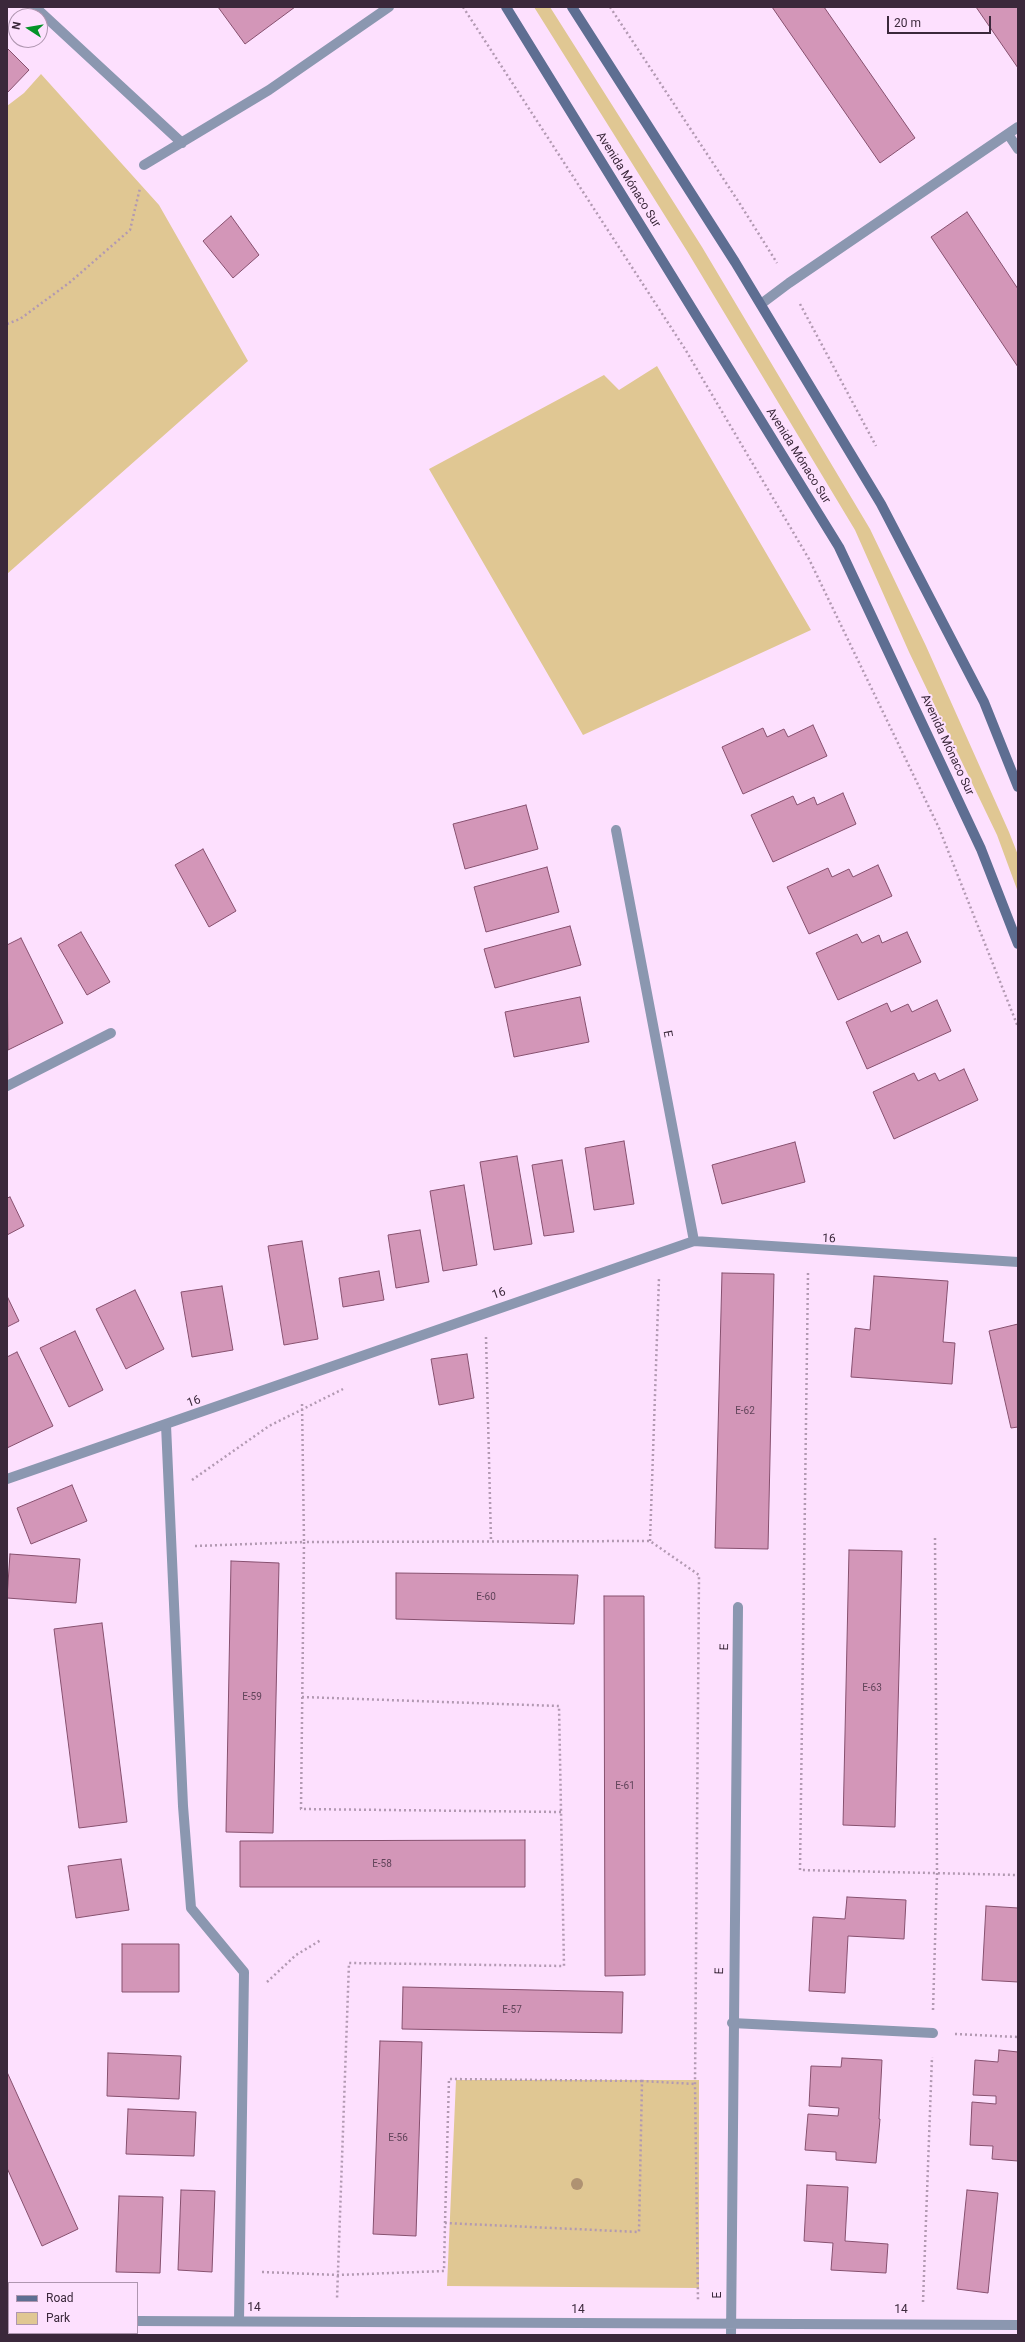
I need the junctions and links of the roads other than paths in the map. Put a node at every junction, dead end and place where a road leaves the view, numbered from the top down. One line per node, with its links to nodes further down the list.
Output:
1 (35, 7): 7 (street)
2 (389, 7): 7 (street)
3 (506, 7): 13 (main road, Avenida Mónaco Sur)
4 (572, 7): 10 (main road)
5 (1018, 126): 6 (street)
6 (1008, 134): 8 (street); 10 (street)
7 (182, 143): 9 (street)
8 (1018, 149)
9 (144, 166)
10 (760, 304): 11 (main road)
11 (1018, 787)
12 (616, 830): 16 (street, E)
13 (1018, 944)
14 (111, 1034): 15 (street)
15 (7, 1086)
16 (694, 1242): 17 (street, 16); 18 (street, 16)
17 (1018, 1262)
18 (166, 1425): 19 (street, 16); 23 (street)
19 (7, 1479)
20 (738, 1607): 21 (street, E)
21 (732, 2023): 22 (street); 25 (street, E)
22 (933, 2033)
23 (239, 2320): 24 (street, 14); 25 (street, 14)
24 (138, 2321)
25 (730, 2324): 26 (street, 14); 27 (street, E)
26 (1018, 2325)
27 (731, 2335)

